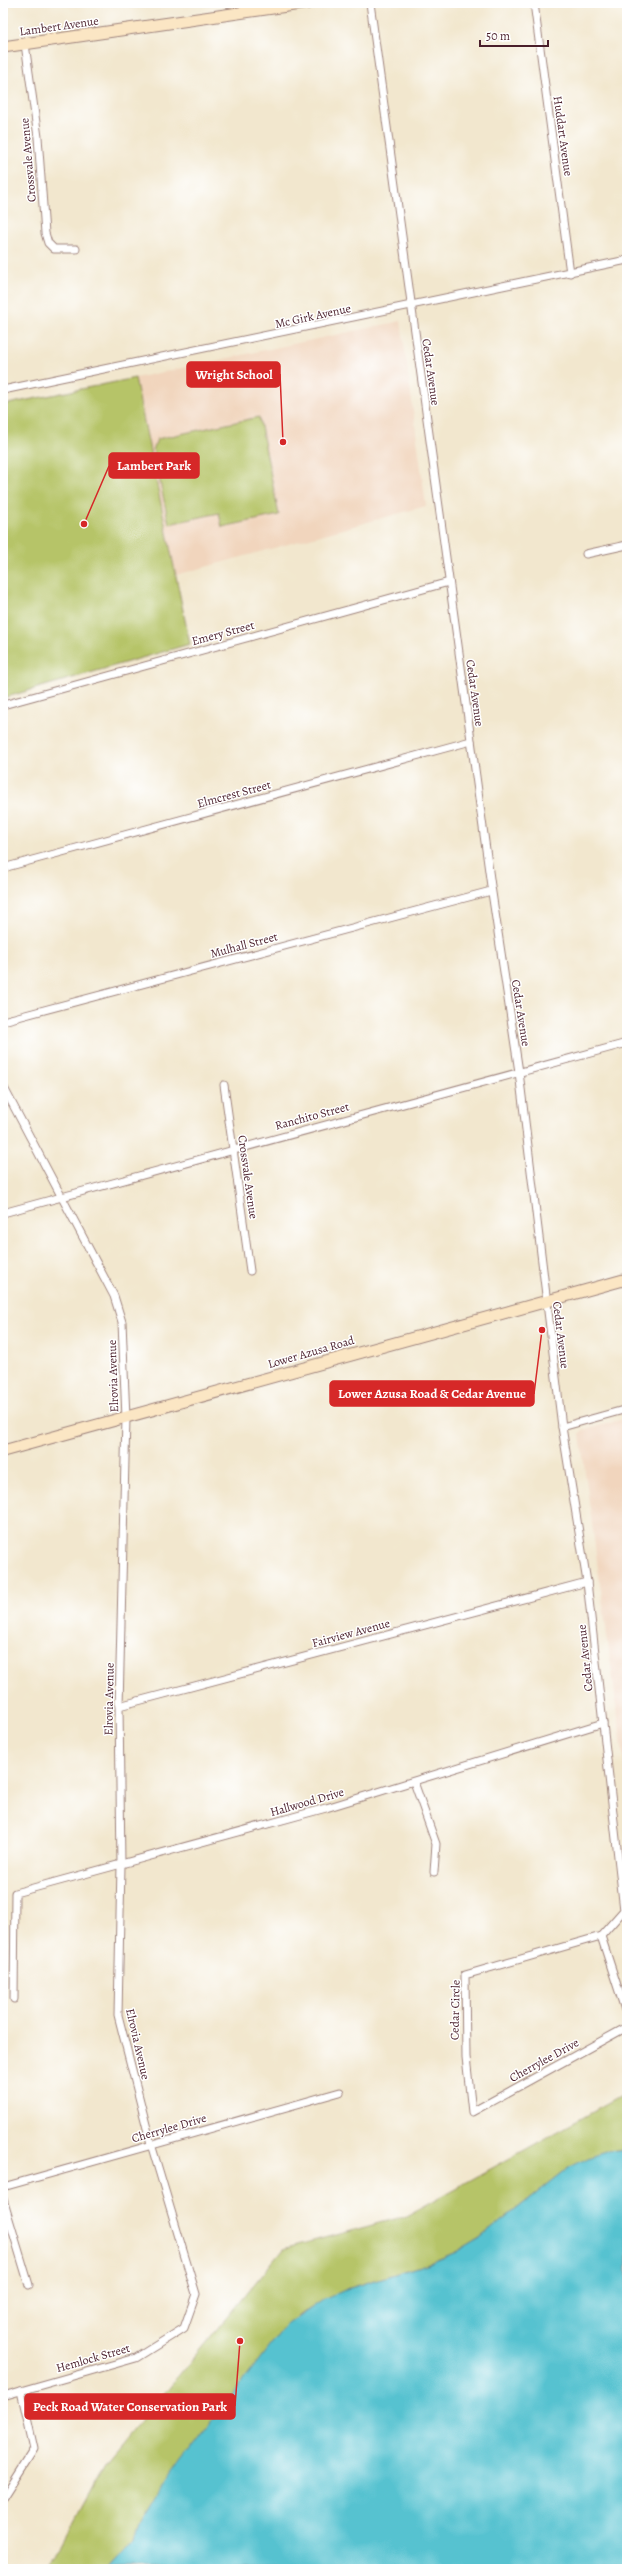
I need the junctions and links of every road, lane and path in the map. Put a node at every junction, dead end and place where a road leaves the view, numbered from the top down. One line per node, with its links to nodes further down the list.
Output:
1 (308, 3): 4 (main road, Lambert Avenue)
2 (370, 3): 9 (street, Cedar Avenue)
3 (534, 3): 8 (street, Huddart Avenue)
4 (25, 44): 5 (main road, Lambert Avenue); 6 (street, Crossvale Avenue)
5 (3, 47)
6 (76, 248)
7 (627, 260): 8 (street, Mc Girk Avenue)
8 (570, 273): 9 (street, Mc Girk Avenue)
9 (411, 307): 10 (street, Mc Girk Avenue); 13 (street, Cedar Avenue)
10 (3, 390)
11 (627, 545): 12 (street)
12 (586, 554)
13 (449, 582): 14 (street, Emery Street); 15 (street, Cedar Avenue)
14 (3, 705)
15 (471, 741): 16 (street, Elmcrest Street); 17 (street, Cedar Avenue)
16 (3, 868)
17 (491, 891): 18 (street, Mulhall Street); 20 (street, Cedar Avenue)
18 (3, 1021)
19 (627, 1043): 20 (street, Ranchito Street)
20 (519, 1072): 23 (street, Ranchito Street); 28 (street, Cedar Avenue)
21 (224, 1085): 23 (street, Crossvale Avenue)
22 (3, 1086): 24 (street, Elrovia Avenue)
23 (233, 1149): 24 (street, Ranchito Street); 26 (street, Crossvale Avenue)
24 (63, 1196): 25 (street, Ranchito Street); 30 (street, Elrovia Avenue)
25 (3, 1213)
26 (250, 1271)
27 (627, 1279): 28 (main road, Lower Azusa Road)
28 (546, 1301): 30 (main road, Lower Azusa Road); 31 (street, Cedar Avenue)
29 (627, 1409): 31 (street)
30 (126, 1418): 32 (main road, Lower Azusa Road); 34 (street, Elrovia Avenue)
31 (562, 1427): 33 (street, Cedar Avenue)
32 (3, 1452)
33 (587, 1582): 34 (street, Fairview Avenue); 35 (street, Cedar Avenue)
34 (119, 1706): 37 (street, Elrovia Avenue)
35 (603, 1723): 36 (street, Hallwood Drive); 39 (street, Cedar Avenue)
36 (414, 1782): 37 (street, Hallwood Drive); 38 (street)
37 (121, 1865): 40 (street, Hallwood Drive); 45 (street, Elrovia Avenue)
38 (434, 1872)
39 (601, 1936): 41 (street); 44 (street, Cedar Circle)
40 (14, 1999)
41 (627, 2016)
42 (627, 2026): 44 (street, Cherrylee Drive)
43 (340, 2092): 45 (street, Cherrylee Drive)
44 (472, 2112)
45 (152, 2144): 46 (street, Cherrylee Drive); 49 (street, Elrovia Avenue)
46 (3, 2187)
47 (3, 2199): 48 (street)
48 (29, 2285)
49 (184, 2328): 50 (street, Hemlock Street)
50 (21, 2391): 51 (street, Hemlock Street); 52 (street)
51 (3, 2396)
52 (3, 2498)

